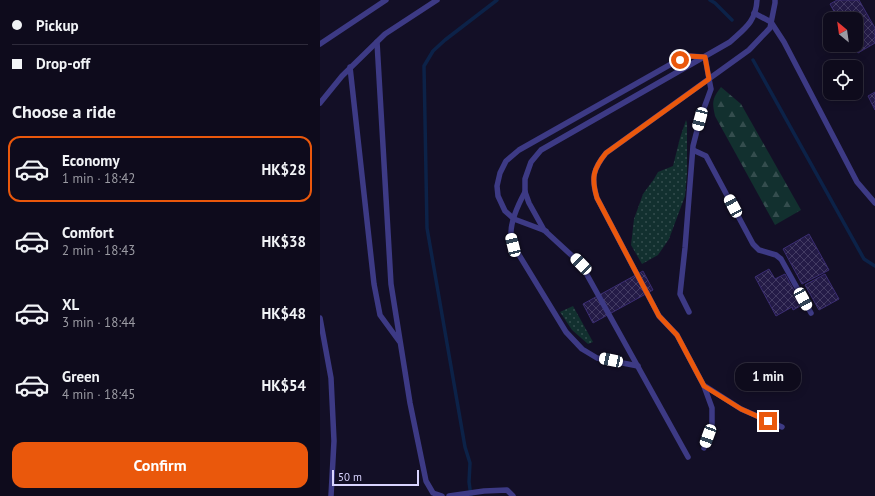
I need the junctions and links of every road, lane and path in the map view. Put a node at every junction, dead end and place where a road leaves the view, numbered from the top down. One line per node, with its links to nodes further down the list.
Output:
1 (386, 0): 8 (lane)
2 (436, 0): 7 (lane)
3 (757, 0): 5 (lane)
4 (775, 0): 6 (lane)
5 (754, 13): 6 (lane); 9 (lane)
6 (771, 22): 11 (lane); 15 (lane)
7 (377, 42): 10 (lane); 21 (lane)
8 (320, 44)
9 (705, 57): 11 (lane); 14 (lane); 16 (lane)
10 (350, 68): 12 (lane); 21 (lane)
11 (709, 79): 13 (lane); 23 (lane)
12 (320, 103)
13 (693, 150): 18 (lane); 19 (lane)
14 (525, 192): 16 (lane); 17 (lane)
15 (875, 203)
16 (514, 219): 17 (lane); 22 (lane)
17 (546, 231): 22 (lane)
18 (689, 312)
19 (810, 313)
20 (320, 318): 27 (lane)
21 (401, 343): 28 (lane)
22 (638, 366): 26 (lane)
23 (704, 386): 24 (lane); 25 (lane)
24 (782, 427)
25 (704, 448)
26 (688, 457)
27 (331, 496)
28 (442, 496)
29 (449, 496): 30 (lane)
30 (455, 496): 31 (lane)
31 (513, 496)

